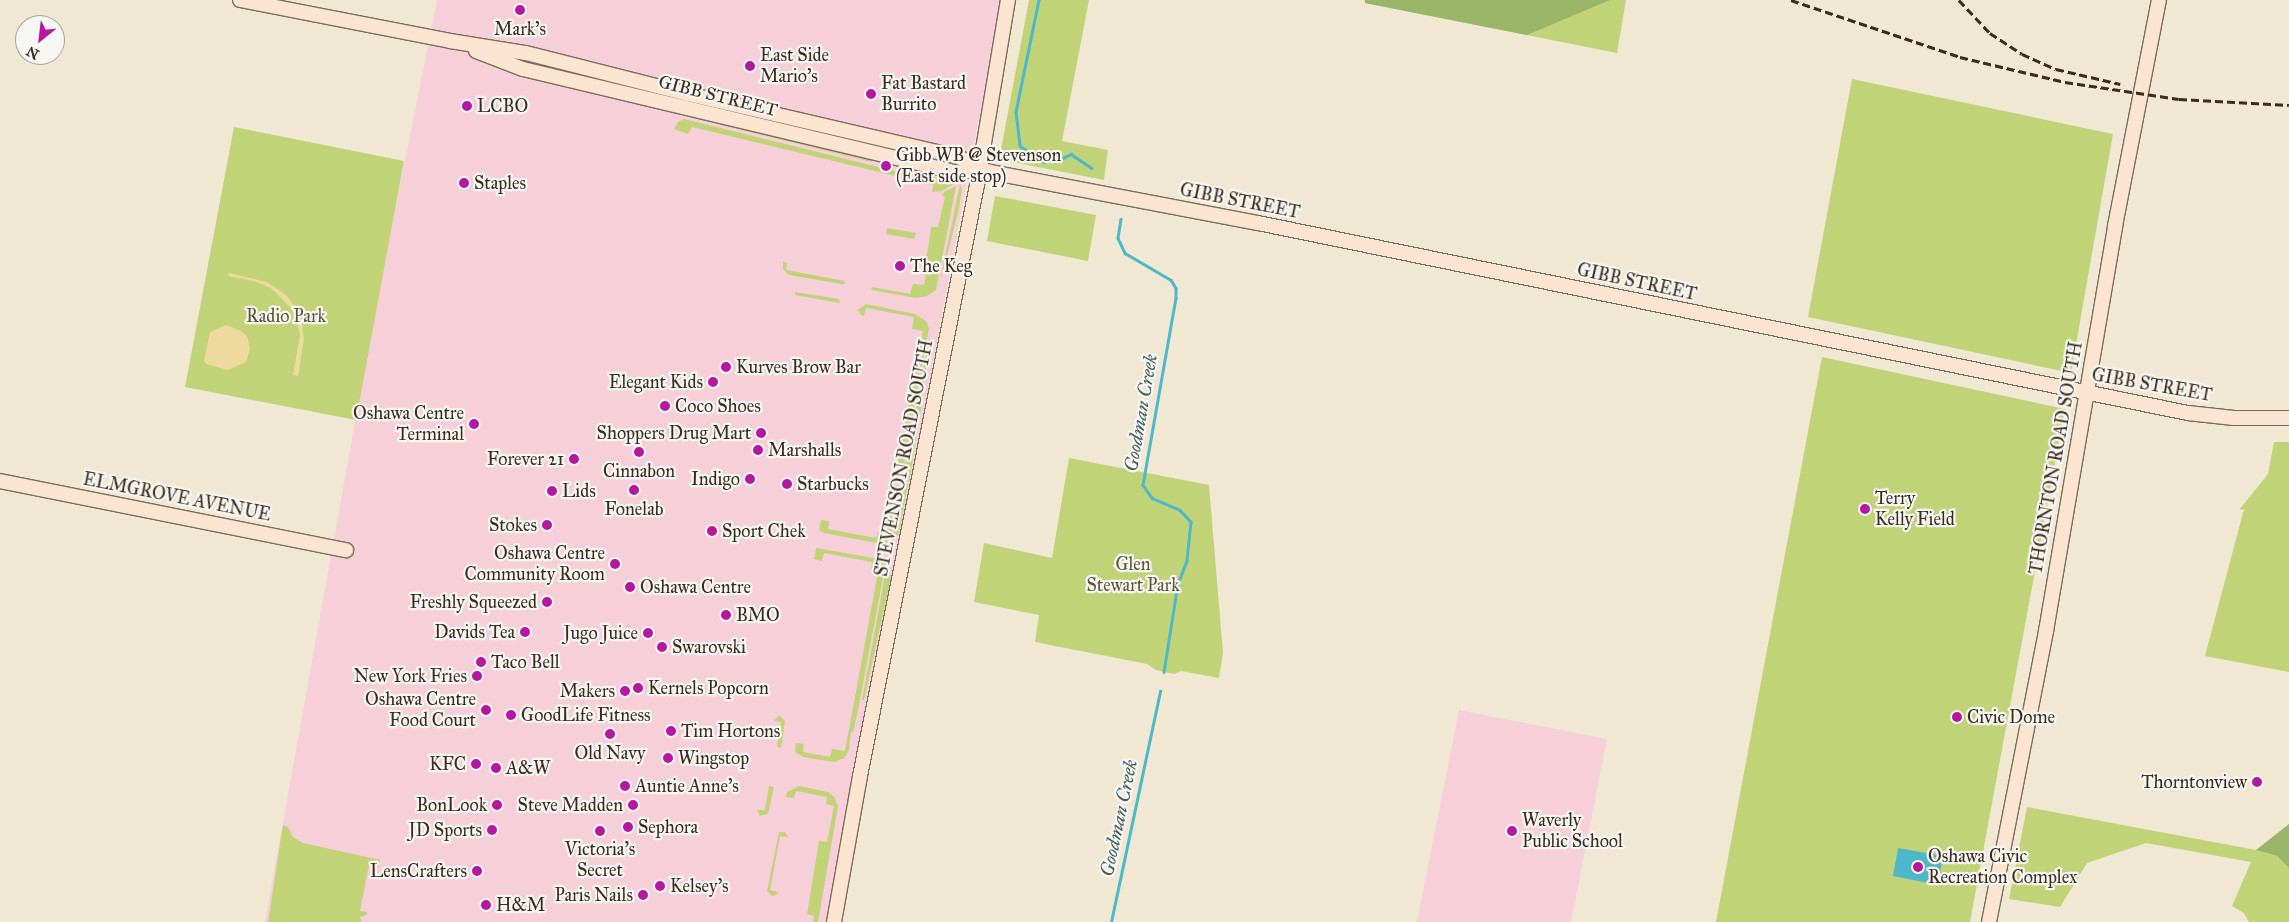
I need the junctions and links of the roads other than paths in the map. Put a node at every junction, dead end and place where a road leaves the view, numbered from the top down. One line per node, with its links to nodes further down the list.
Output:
1 (240, 0): 4 (main road, GIBB STREET)
2 (1008, 0): 4 (main road, STEVENSON ROAD SOUTH)
3 (2159, 0): 5 (main road, THORNTON ROAD SOUTH)
4 (980, 169): 5 (main road, GIBB STREET); 9 (main road, STEVENSON ROAD SOUTH)
5 (2085, 392): 6 (main road, GIBB STREET); 10 (main road, THORNTON ROAD SOUTH)
6 (2289, 418)
7 (0, 481): 8 (main road, ELMGROVE AVENUE)
8 (346, 550)
9 (834, 922)
10 (1989, 922)

